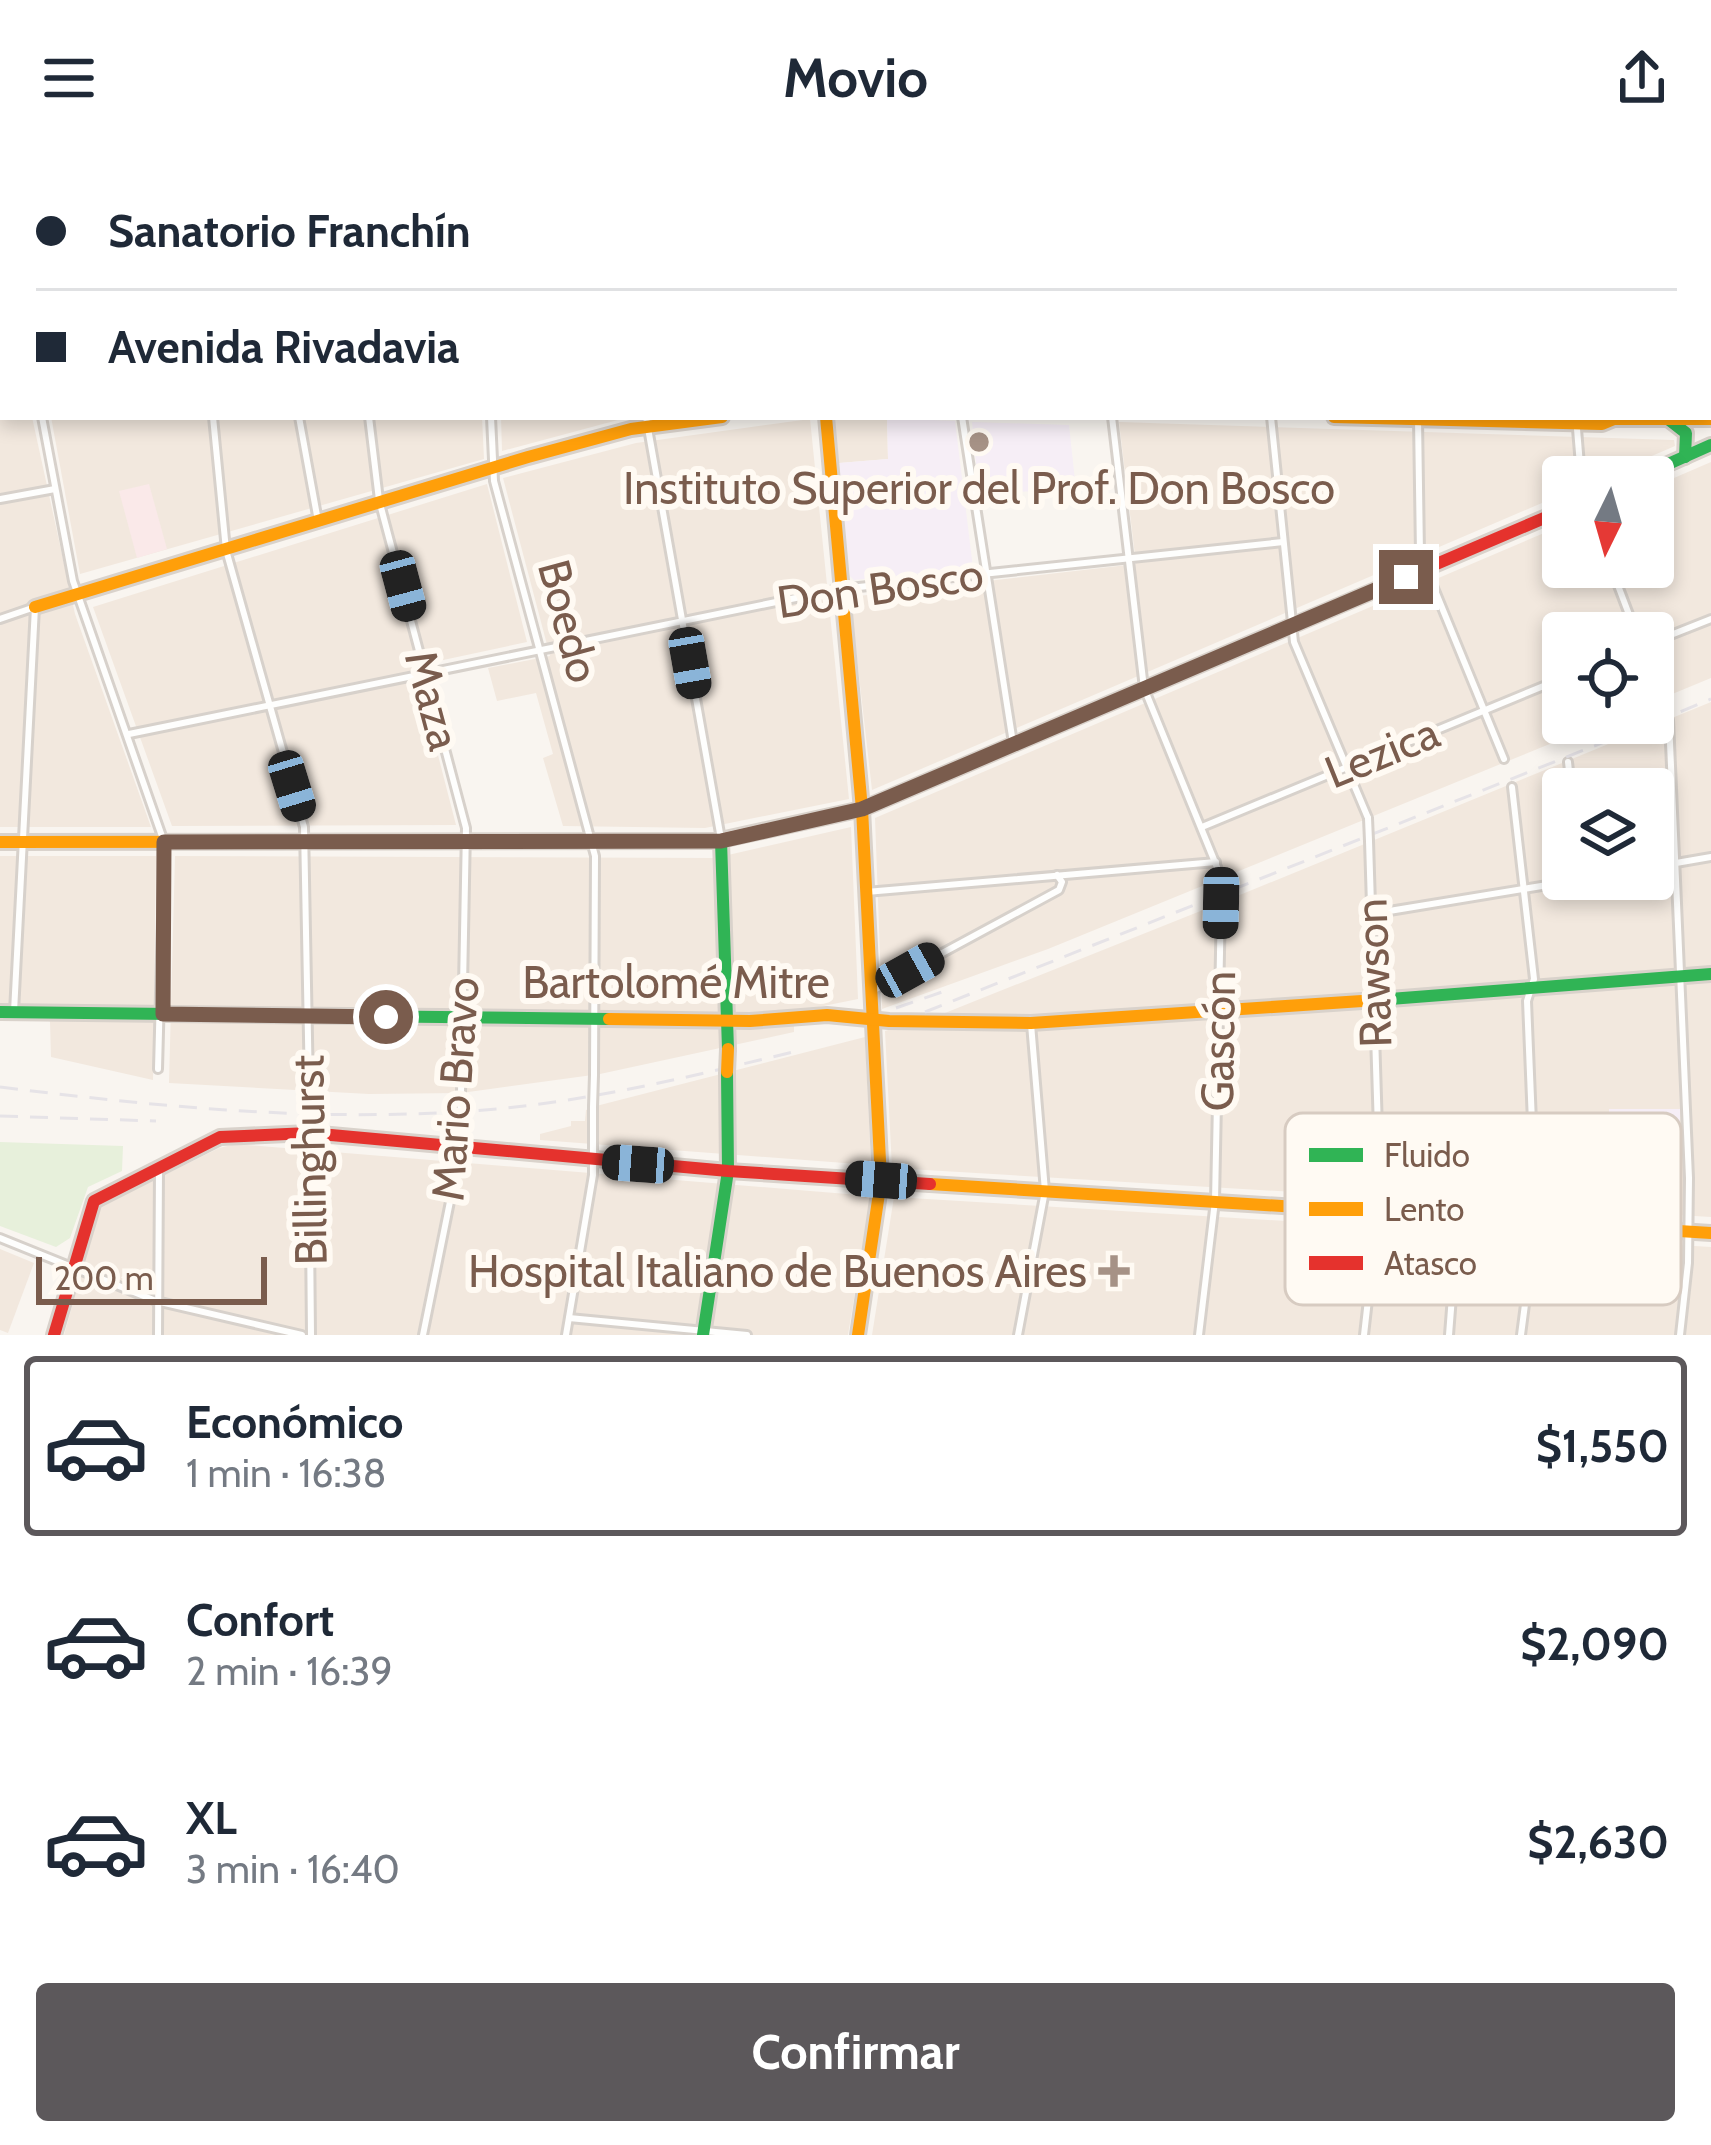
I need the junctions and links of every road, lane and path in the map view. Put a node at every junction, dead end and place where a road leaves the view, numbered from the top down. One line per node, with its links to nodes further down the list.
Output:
1 (43, 420): 21 (street)
2 (213, 420): 27 (street, Billinghurst)
3 (299, 420): 25 (street)
4 (369, 420): 23 (street, Maza)
5 (491, 420): 20 (street, Boedo)
6 (676, 420): 15 (main road)
7 (826, 420): 31 (main road)
8 (962, 420): 30 (street)
9 (1112, 420): 28 (street, Gascón)
10 (1271, 420): 26 (street, Rawson)
11 (1418, 420): 29 (street)
12 (1576, 420): 13 (main road); 17 (street)
13 (1610, 420)
14 (1670, 420): 18 (main road)
15 (646, 422): 20 (main road); 35 (street)
16 (1711, 445): 18 (main road)
17 (1579, 456)
18 (1685, 457): 19 (main road)
19 (1674, 462)
20 (494, 468): 23 (main road); 39 (street, Boedo)
21 (55, 489): 22 (street); 32 (street)
22 (0, 499)
23 (379, 500): 25 (main road); 40 (street, Maza)
24 (1542, 519): 29 (main road)
25 (318, 521): 27 (main road)
26 (1283, 542): 28 (street, Don Bosco); 37 (street, Rawson)
27 (226, 550): 32 (main road); 43 (street, Billinghurst)
28 (1127, 559): 30 (street, Don Bosco); 42 (street, Gascón)
29 (1424, 568): 37 (main road); 44 (street)
30 (983, 573): 31 (street, Don Bosco); 46 (street)
31 (840, 590): 35 (street, Don Bosco); 53 (main road)
32 (78, 594): 33 (main road); 45 (street)
33 (34, 608): 34 (street); 57 (street)
34 (0, 619)
35 (682, 619): 39 (street, Don Bosco); 55 (street)
36 (1711, 619): 38 (street)
37 (1292, 626): 42 (main road); 50 (street, Rawson)
38 (1674, 634)
39 (539, 649): 40 (street, Don Bosco); 61 (street, Boedo)
40 (426, 673): 43 (street, Don Bosco); 60 (street, Maza)
41 (1542, 687): 44 (street, Lezica)
42 (1144, 688): 46 (main road); 54 (street, Gascón)
43 (269, 705): 45 (street, Don Bosco); 59 (street, Billinghurst)
44 (1485, 710): 48 (street); 50 (street, Lezica)
45 (129, 734): 58 (street)
46 (1013, 742): 53 (main road)
47 (1671, 744): 64 (street)
48 (1504, 759)
49 (1568, 763): 51 (street)
50 (1347, 767): 54 (street, Lezica); 70 (street, Rawson, bridge)
51 (1569, 768)
52 (1512, 787): 68 (street)
53 (862, 809): 55 (main road); 69 (main road)
54 (1202, 827): 63 (street, Gascón)
55 (721, 841): 61 (main road); 82 (main road)
56 (0, 842): 57 (main road)
57 (22, 842): 58 (main road); 76 (street)
58 (164, 842): 59 (main road); 78 (street)
59 (305, 842): 60 (main road); 79 (street, Billinghurst)
60 (466, 842): 61 (main road); 80 (street, Mario Bravo)
61 (591, 842): 81 (street, Boedo)
62 (1711, 857): 64 (street)
63 (1216, 862): 66 (street); 77 (street, Gascón, bridge)
64 (1678, 862): 65 (street); 72 (street)
65 (1674, 863)
66 (1058, 875): 69 (street); 74 (street)
67 (1542, 887): 68 (street)
68 (1524, 890): 70 (street); 73 (street)
69 (866, 892): 74 (main road)
70 (1371, 914): 75 (street, Rawson)
71 (1711, 974): 72 (main road, Bartolomé Mitre)
72 (1682, 977): 73 (main road, Bartolomé Mitre); 98 (street)
73 (1532, 988): 75 (main road, Bartolomé Mitre); 87 (street)
74 (872, 991): 83 (main road)
75 (1373, 1000): 77 (main road, Bartolomé Mitre); 86 (street, Rawson)
76 (7, 1012): 78 (main road, Bartolomé Mitre)
77 (1219, 1013): 84 (main road, Bartolomé Mitre); 95 (street, Gascón)
78 (163, 1014): 79 (main road, Bartolomé Mitre); 85 (street)
79 (308, 1016): 80 (main road, Bartolomé Mitre); 88 (street, Billinghurst, bridge)
80 (463, 1018): 81 (main road, Bartolomé Mitre); 89 (street, Mario Bravo, bridge)
81 (594, 1020): 82 (main road, Bartolomé Mitre); 90 (street, Boedo, bridge)
82 (727, 1020): 83 (main road, Bartolomé Mitre); 92 (main road, bridge)
83 (874, 1020): 84 (main road, Bartolomé Mitre); 93 (main road)
84 (1031, 1023): 94 (street)
85 (158, 1069)
86 (1377, 1113)
87 (1531, 1113)
88 (309, 1128): 89 (main road); 91 (main road); 111 (street, Billinghurst)
89 (459, 1139): 90 (main road); 112 (street, Mario Bravo)
90 (593, 1160): 92 (main road); 106 (street, Boedo)
91 (159, 1166): 101 (main road); 102 (street)
92 (728, 1171): 93 (main road); 107 (main road)
93 (881, 1180): 94 (main road); 115 (main road)
94 (1045, 1191): 95 (main road); 116 (street)
95 (1215, 1201): 96 (main road); 117 (street, Gascón)
96 (1285, 1205)
97 (1681, 1230): 98 (main road)
98 (1689, 1231): 99 (main road); 121 (street)
99 (1711, 1233)
100 (0, 1238): 101 (street)
101 (73, 1266): 102 (street); 108 (main road)
102 (156, 1301): 109 (street); 110 (street)
103 (1368, 1305): 118 (street, Rawson)
104 (1452, 1305): 119 (street)
105 (1525, 1305): 120 (street)
106 (569, 1318): 107 (street); 113 (street, Boedo)
107 (704, 1333): 114 (street)
108 (54, 1335)
109 (158, 1335)
110 (302, 1335)
111 (311, 1335)
112 (423, 1335)
113 (566, 1335)
114 (747, 1335)
115 (857, 1335)
116 (1018, 1335)
117 (1199, 1335)
118 (1364, 1335)
119 (1449, 1335)
120 (1521, 1335)
121 (1680, 1335)

